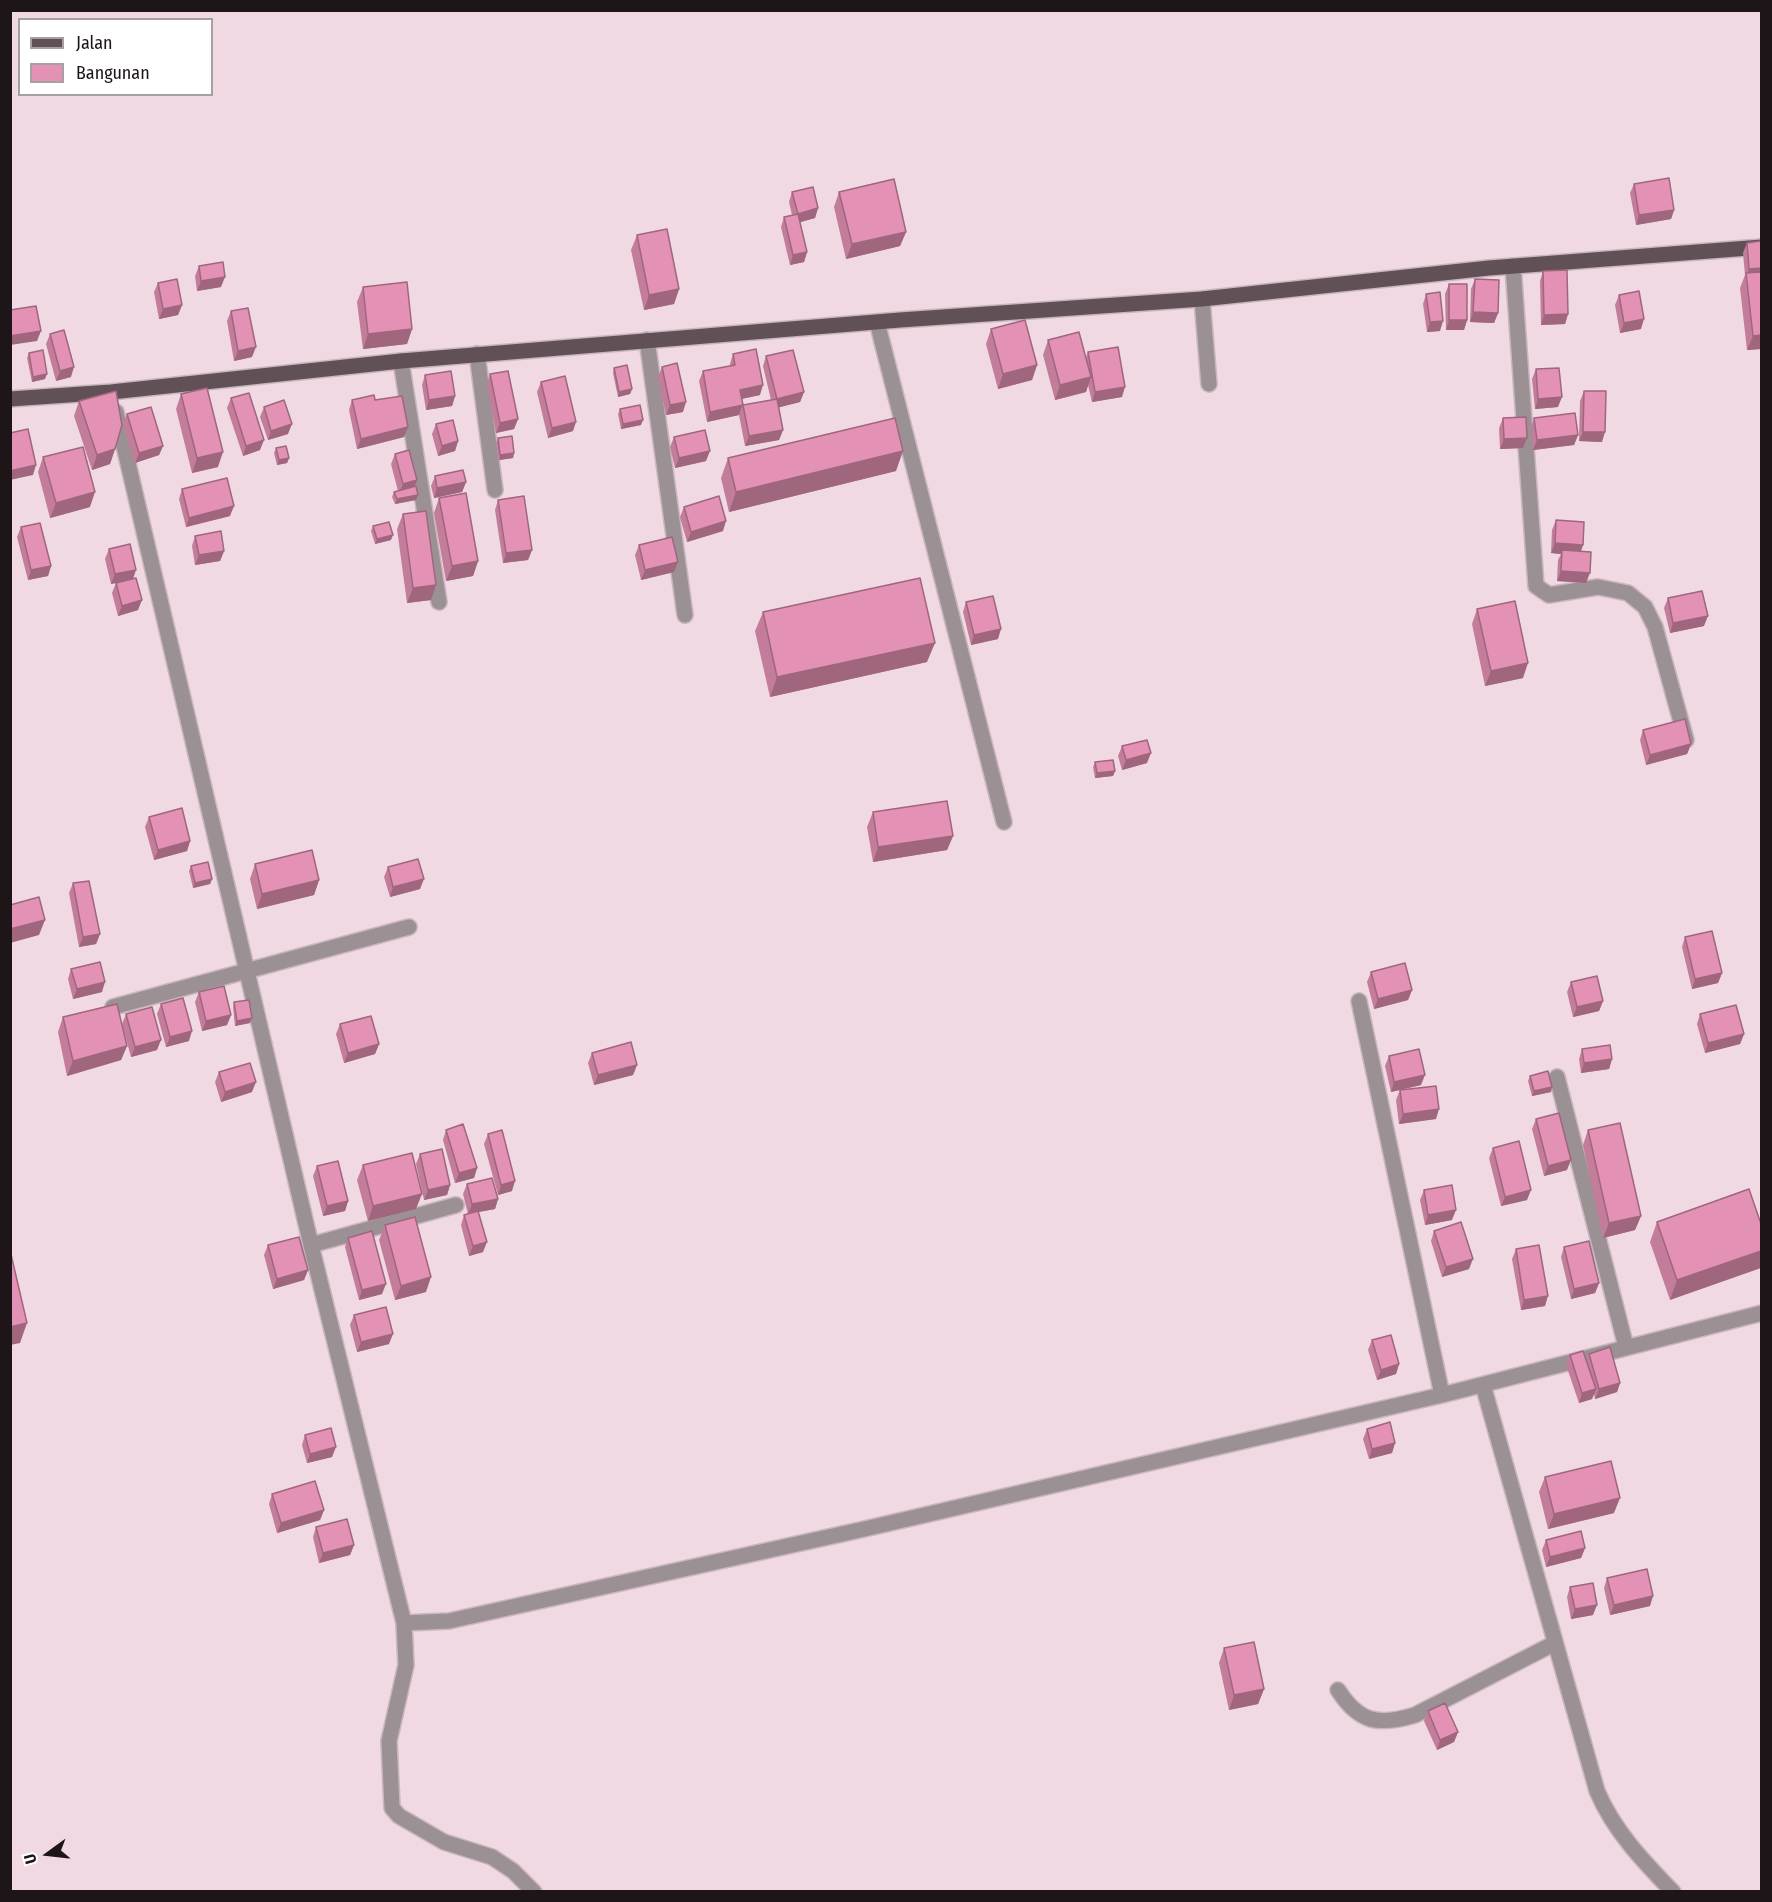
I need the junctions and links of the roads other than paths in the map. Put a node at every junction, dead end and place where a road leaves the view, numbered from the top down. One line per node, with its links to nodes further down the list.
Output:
1 (1761, 247): 2 (main road)
2 (1513, 266): 3 (main road); 14 (street)
3 (1202, 299): 4 (main road); 8 (street)
4 (877, 322): 5 (main road); 15 (street)
5 (647, 340): 6 (main road); 13 (street)
6 (477, 354): 7 (main road); 11 (street)
7 (401, 361): 9 (main road); 12 (street)
8 (1209, 384)
9 (111, 392): 10 (main road); 17 (street)
10 (10, 399)
11 (495, 490)
12 (439, 602)
13 (685, 615)
14 (1686, 740)
15 (1004, 822)
16 (409, 927): 17 (street)
17 (248, 972): 19 (street); 22 (street)
18 (1359, 1001): 26 (street)
19 (113, 1007)
20 (1557, 1077): 24 (street)
21 (456, 1205): 22 (street)
22 (310, 1245): 27 (street)
23 (1761, 1313): 24 (street)
24 (1626, 1347): 25 (street)
25 (1483, 1384): 26 (street); 28 (street)
26 (1442, 1395): 27 (street)
27 (404, 1623): 30 (street)
28 (1555, 1643): 29 (street); 31 (street)
29 (1338, 1690)
30 (534, 1892)
31 (1673, 1892)

